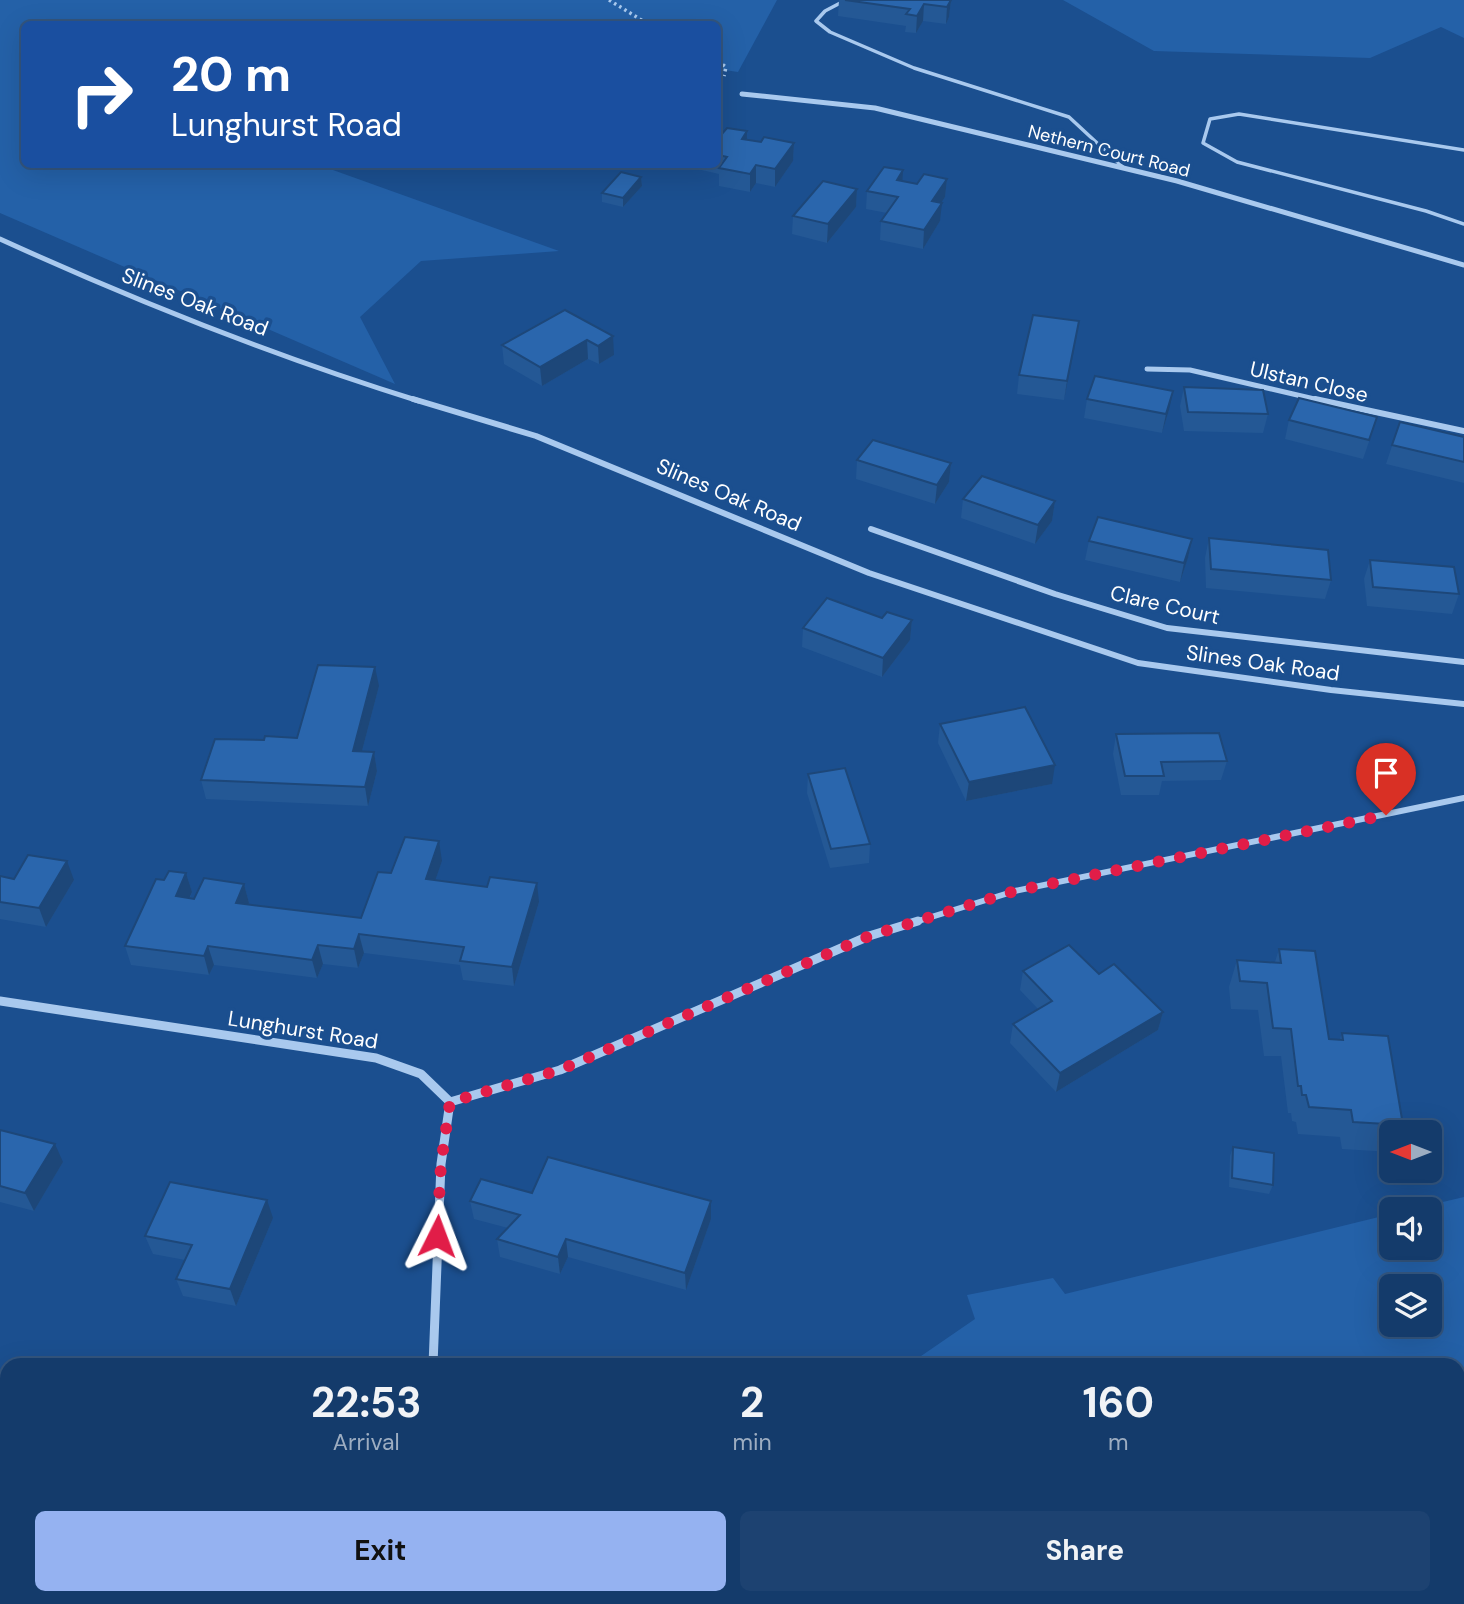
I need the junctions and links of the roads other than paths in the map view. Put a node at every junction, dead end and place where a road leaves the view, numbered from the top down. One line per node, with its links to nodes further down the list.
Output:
1 (846, 0): 4 (lane)
2 (741, 94): 4 (street, Nethern Court Road)
3 (1464, 150): 5 (lane)
4 (1124, 168): 7 (street, Nethern Court Road)
5 (1464, 224)
6 (0, 239): 12 (street, Slines Oak Road)
7 (1464, 265)
8 (1147, 369): 9 (street, Ulstan Close)
9 (1464, 431)
10 (871, 528): 11 (street, Clare Court)
11 (1464, 662)
12 (1464, 704)
13 (1464, 798): 15 (street)
14 (0, 1002): 15 (street, Lunghurst Road)
15 (450, 1102): 16 (street)
16 (433, 1358)

